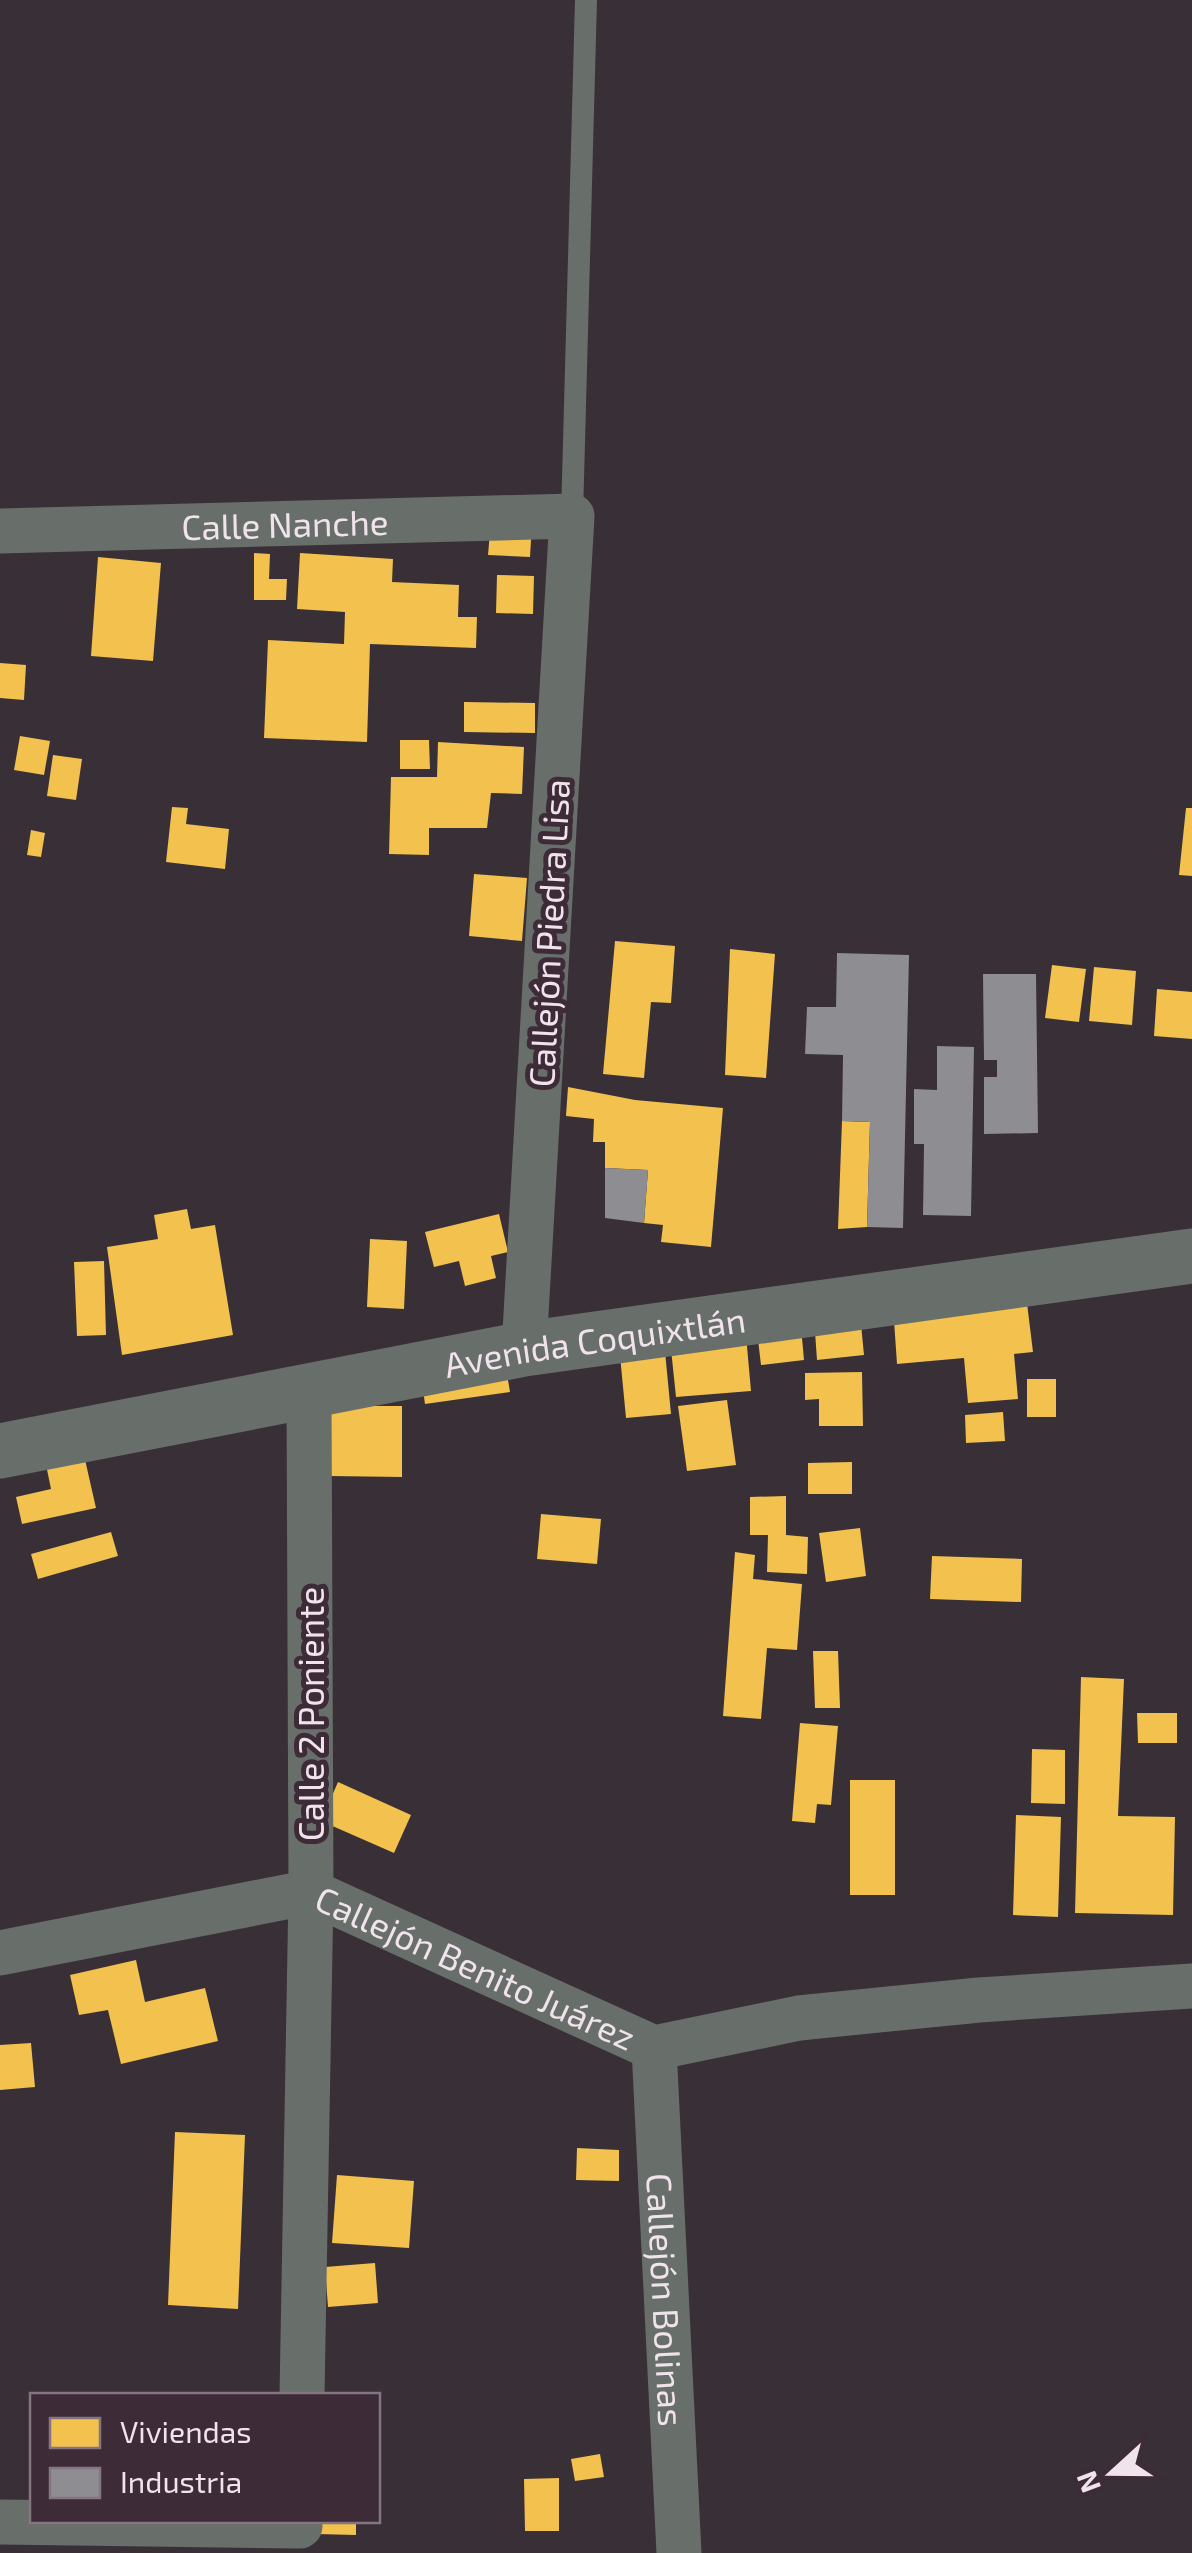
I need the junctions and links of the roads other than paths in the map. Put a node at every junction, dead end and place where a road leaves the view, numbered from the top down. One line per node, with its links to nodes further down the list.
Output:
1 (586, 0): 2 (lane)
2 (572, 516): 3 (street, Calle Nanche); 5 (street, Callejón Piedra Lisa)
3 (0, 531)
4 (1192, 1256): 5 (street, Avenida Coquixtlán)
5 (524, 1349): 6 (street, Avenida Coquixtlán)
6 (309, 1392): 7 (street, Avenida Coquixtlán); 8 (street, Calle 2 Poniente)
7 (0, 1451)
8 (311, 1892): 9 (street, Callejón Benito Juárez); 11 (street, Callejón Benito Juárez); 12 (street, Calle 2 Poniente)
9 (0, 1953)
10 (1192, 1986): 11 (street, Callejón Benito Juárez)
11 (654, 2048): 15 (street, Callejón Bolinas)
12 (302, 2393)
13 (0, 2522): 14 (street)
14 (300, 2533)
15 (679, 2553)

